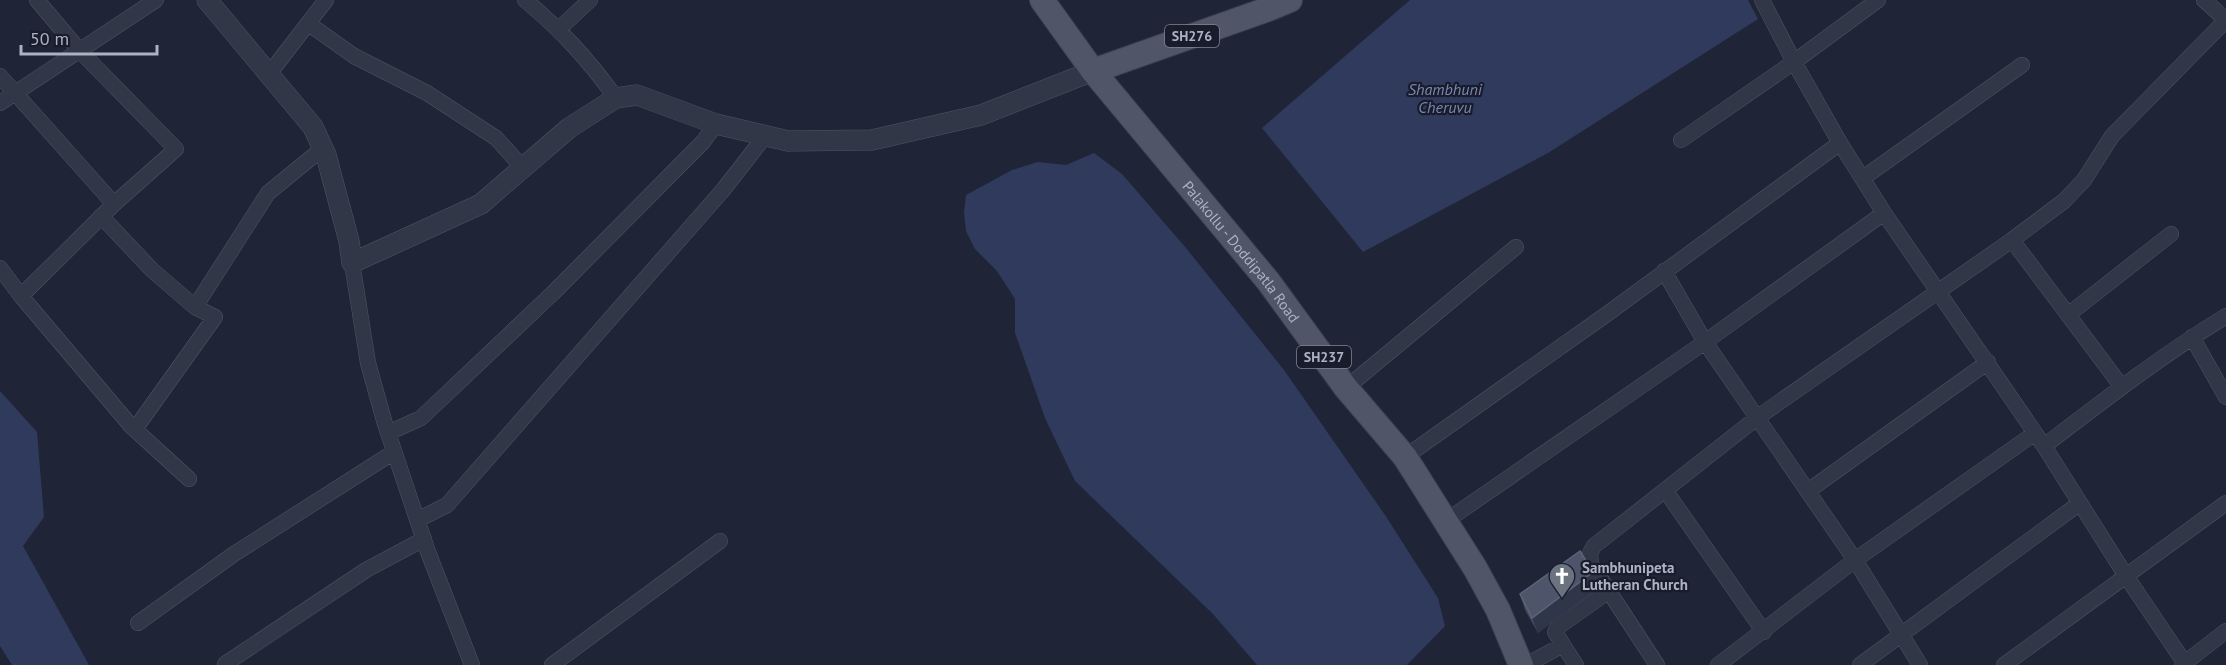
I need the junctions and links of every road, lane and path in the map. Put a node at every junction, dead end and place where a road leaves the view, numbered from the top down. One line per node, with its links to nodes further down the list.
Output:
1 (37, 0): 15 (street)
2 (156, 0): 15 (street)
3 (207, 0): 19 (street)
4 (326, 0): 13 (street)
5 (525, 0): 14 (street)
6 (590, 0): 14 (street)
7 (1042, 0): 18 (main road, Palakollu - Doddipatla Road / SH237)
8 (1290, 0): 18 (main road, SH276)
9 (1762, 0): 16 (street)
10 (1878, 0): 16 (street)
11 (2204, 0): 12 (street)
12 (2226, 20): 35 (street)
13 (309, 24): 19 (street); 29 (street)
14 (559, 29): 22 (street)
15 (78, 50): 21 (street); 31 (street)
16 (1794, 63): 26 (street); 27 (street)
17 (2022, 65): 30 (street)
18 (1093, 71): 25 (street); 49 (main road, Palakollu - Doddipatla Road / SH237)
19 (269, 74): 28 (street)
20 (0, 76): 21 (street)
21 (14, 92): 23 (street); 31 (street)
22 (616, 98): 24 (street); 29 (street)
23 (0, 103)
24 (716, 124): 25 (street); 53 (street)
25 (766, 135): 63 (street)
26 (1681, 140)
27 (1840, 143): 30 (street); 39 (street)
28 (323, 148): 37 (street); 42 (street)
29 (523, 168): 37 (street)
30 (1863, 178): 32 (street)
31 (114, 204): 33 (street)
32 (1884, 213): 40 (street); 46 (street)
33 (101, 216): 41 (street); 42 (street)
34 (2171, 234): 43 (street)
35 (2012, 240): 40 (street); 43 (street)
36 (1516, 247): 49 (street)
37 (352, 263): 53 (street)
38 (0, 268): 41 (street)
39 (1664, 271): 46 (street); 57 (street)
40 (1938, 292): 47 (street); 51 (street)
41 (21, 296): 52 (street)
42 (195, 307): 52 (street)
43 (2069, 314): 48 (street)
44 (2226, 316): 45 (street)
45 (2192, 337): 48 (street); 50 (street)
46 (1705, 342): 51 (street); 64 (street)
47 (1988, 362): 54 (street); 60 (street)
48 (2122, 387): 55 (street)
49 (1346, 388): 57 (main road, Palakollu - Doddipatla Road / SH237)
50 (2226, 397)
51 (1758, 417): 59 (street); 60 (street)
52 (135, 429): 58 (street)
53 (388, 433): 56 (street)
54 (2035, 433): 55 (street); 67 (street)
55 (2044, 446): 61 (street)
56 (394, 452): 63 (street); 70 (street)
57 (1405, 457): 64 (main road, Palakollu - Doddipatla Road / SH237)
58 (189, 479)
59 (1665, 490): 69 (street); 72 (street)
60 (1808, 491): 67 (street)
61 (2080, 503): 68 (street); 73 (street)
62 (2226, 503): 68 (street)
63 (417, 520): 65 (street)
64 (1446, 521): 79 (main road, Palakollu - Doddipatla Road / SH237)
65 (424, 539): 75 (street); 77 (street)
66 (720, 541): 78 (street)
67 (1855, 560): 72 (street); 73 (street)
68 (2126, 576): 76 (street); 86 (street)
69 (1609, 591): 74 (street); 82 (street)
70 (138, 623)
71 (2226, 631): 76 (street)
72 (1764, 632): 83 (street)
73 (1900, 634): 84 (street); 85 (street)
74 (1563, 645): 80 (street); 81 (street)
75 (225, 664)
76 (2184, 664)
77 (472, 665)
78 (552, 665)
79 (1521, 665)
80 (1526, 665)
81 (1576, 665)
82 (1658, 665)
83 (1718, 665)
84 (1860, 665)
85 (1920, 665)
86 (2004, 665)

